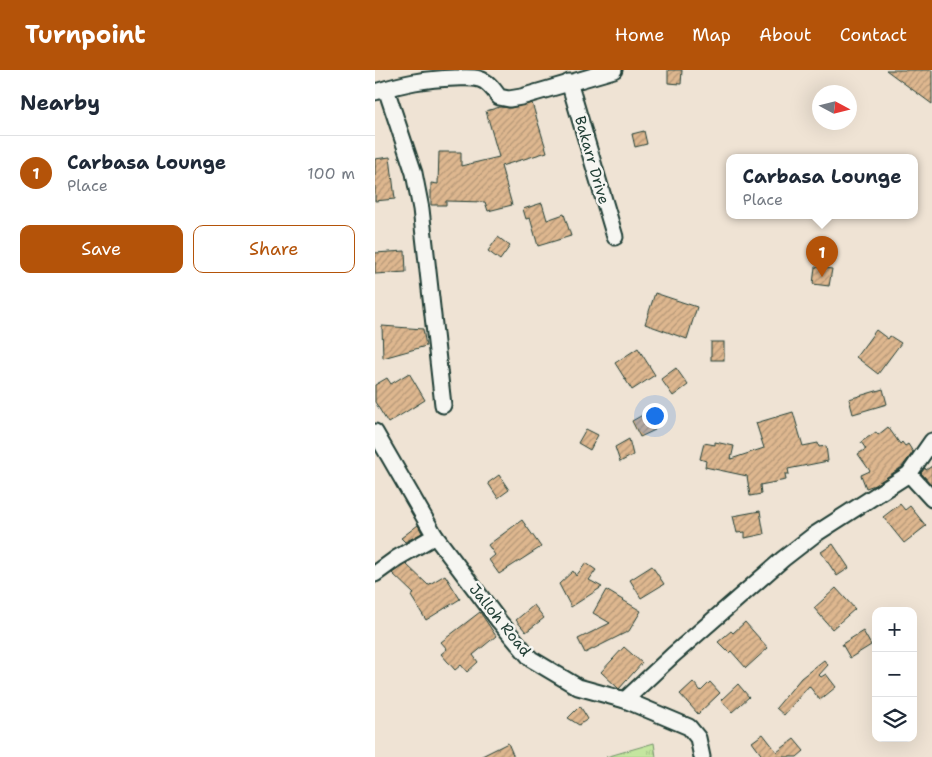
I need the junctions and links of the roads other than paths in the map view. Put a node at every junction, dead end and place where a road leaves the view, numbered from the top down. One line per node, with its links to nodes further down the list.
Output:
1 (613, 70): 3 (street)
2 (429, 74): 3 (street); 4 (street)
3 (569, 82): 5 (street, Bakarr Drive)
4 (380, 91): 6 (street)
5 (615, 237)
6 (443, 405)
7 (375, 432): 11 (street, Jalloh Road)
8 (932, 441): 9 (street)
9 (909, 474): 10 (street); 13 (street)
10 (932, 499)
11 (435, 536): 12 (street); 13 (street, Jalloh Road)
12 (375, 574)
13 (625, 700): 14 (street, Jalloh Road)
14 (702, 757)

